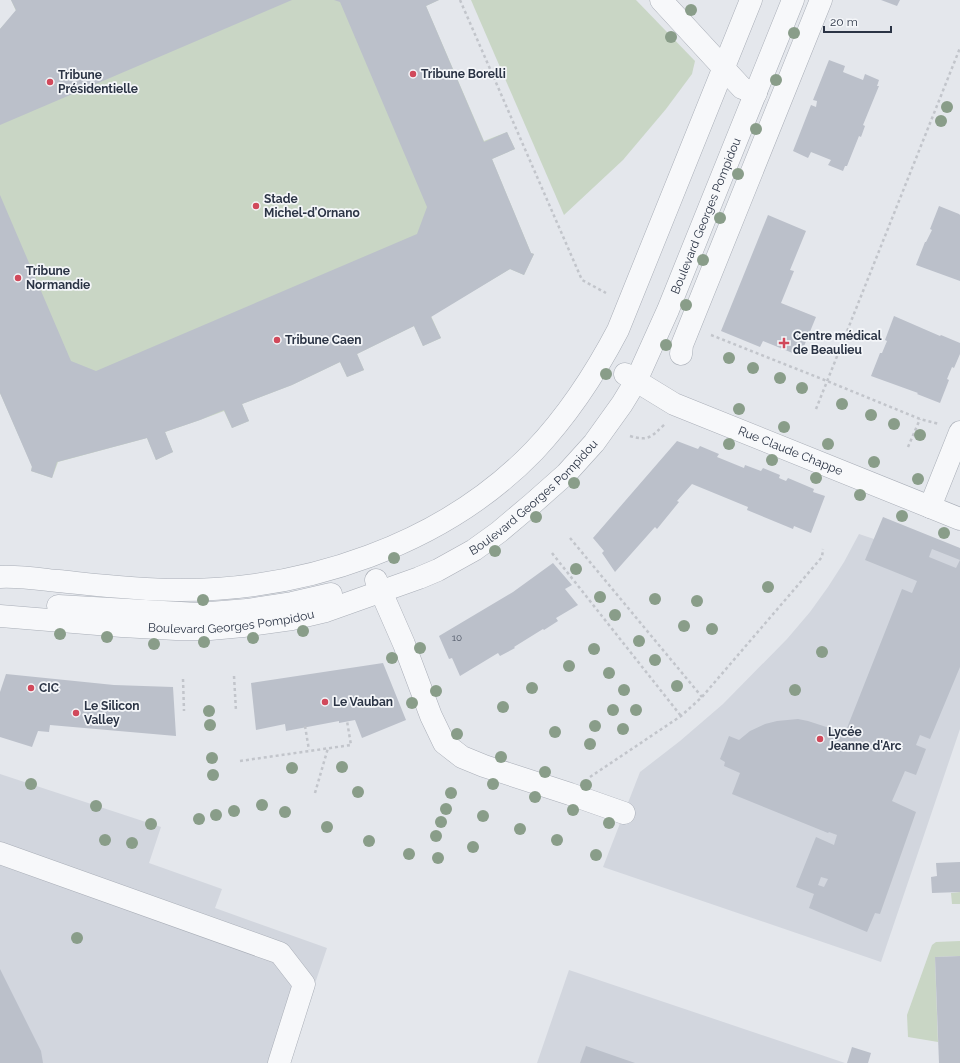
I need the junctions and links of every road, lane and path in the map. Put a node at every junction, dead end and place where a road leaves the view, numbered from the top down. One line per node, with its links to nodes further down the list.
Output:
1 (460, 0): 10 (path)
2 (661, 0): 8 (street)
3 (751, 0): 8 (street)
4 (778, 0): 9 (street, Boulevard Georges Pompidou)
5 (793, 0): 9 (street, Boulevard Georges Pompidou)
6 (821, 0): 12 (street)
7 (960, 48): 14 (path)
8 (723, 66): 9 (street); 26 (street)
9 (749, 91): 13 (street, Boulevard Georges Pompidou)
10 (606, 293)
11 (706, 333): 14 (path)
12 (681, 354)
13 (630, 378): 21 (street, Rue Claude Chappe); 27 (street, Boulevard Georges Pompidou)
14 (827, 380): 15 (path); 16 (path)
15 (816, 409)
16 (920, 420): 18 (path); 20 (path)
17 (666, 422): 19 (path)
18 (950, 428): 21 (street)
19 (630, 436)
20 (908, 447)
21 (930, 507): 22 (street, Rue Claude Chappe)
22 (960, 519)
23 (570, 538): 32 (path)
24 (824, 549): 32 (path)
25 (552, 553): 35 (path)
26 (0, 577)
27 (379, 586): 28 (street, Boulevard Georges Pompidou); 29 (street, Boulevard Georges Pompidou); 42 (street)
28 (0, 602)
29 (0, 616)
30 (234, 676): 34 (path)
31 (183, 679): 33 (path)
32 (702, 697): 35 (path)
33 (184, 711)
34 (236, 711)
35 (681, 716): 42 (path)
36 (347, 722): 38 (path)
37 (306, 726): 39 (path)
38 (328, 748): 39 (path); 41 (path)
39 (309, 750): 40 (path)
40 (240, 760)
41 (315, 793)
42 (570, 794): 43 (street)
43 (624, 813)
44 (0, 853): 45 (street)
45 (279, 1063)

